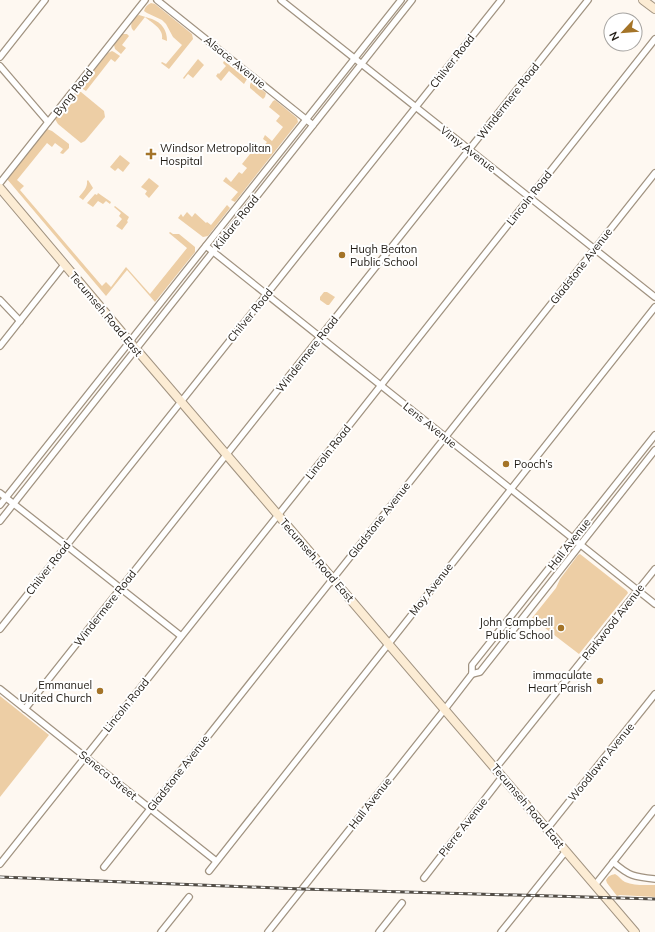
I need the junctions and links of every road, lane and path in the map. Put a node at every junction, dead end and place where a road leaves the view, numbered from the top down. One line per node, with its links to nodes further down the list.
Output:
1 (45, 0): 12 (street)
2 (145, 0): 18 (street, Byng Road)
3 (157, 0): 17 (street, Alsace Avenue)
4 (281, 0): 13 (street, Vimy Avenue)
5 (403, 0): 9 (street); 13 (street, Kildare Road)
6 (500, 0): 16 (street, Chilver Road)
7 (588, 0): 20 (street, Windermere Road)
8 (643, 0): 10 (main road)
9 (411, 2): 14 (street, Kildare Road)
10 (655, 9)
11 (655, 39): 24 (street, Lincoln Road)
12 (0, 57)
13 (355, 59): 14 (street, Vimy Avenue); 17 (street, Kildare Road)
14 (362, 64): 16 (street, Vimy Avenue); 19 (street, Kildare Road)
15 (0, 66): 18 (street)
16 (416, 107): 20 (street, Vimy Avenue); 29 (street, Chilver Road)
17 (306, 119): 19 (street, Alsace Avenue); 25 (street, Kildare Road)
18 (48, 122): 22 (street, Byng Road)
19 (313, 125): 27 (street, Kildare Road)
20 (469, 150): 24 (street, Vimy Avenue); 34 (street, Windermere Road)
21 (655, 173): 26 (street, Gladstone Avenue)
22 (0, 183)
23 (0, 188): 28 (main road, Tecumseh Road East)
24 (529, 197): 26 (street, Vimy Avenue); 38 (street, Lincoln Road)
25 (206, 246): 27 (street, Lens Avenue); 35 (street, Kildare Road)
26 (594, 249): 30 (street, Vimy Avenue); 41 (street, Gladstone Avenue)
27 (212, 252): 29 (street, Lens Avenue); 37 (street, Kildare Road)
28 (64, 265): 33 (street); 35 (main road, Tecumseh Road East)
29 (266, 295): 34 (street, Lens Avenue); 39 (street, Chilver Road)
30 (655, 297)
31 (0, 300): 33 (street)
32 (655, 307): 46 (street, Moy Avenue)
33 (20, 321): 36 (street)
34 (320, 338): 38 (street, Lens Avenue); 45 (street, Windermere Road)
35 (130, 342): 37 (main road, Tecumseh Road East); 42 (street, Kildare Road)
36 (0, 346)
37 (136, 349): 39 (main road, Tecumseh Road East); 43 (street, Kildare Road)
38 (380, 386): 41 (street, Lens Avenue); 51 (street, Lincoln Road)
39 (181, 402): 45 (main road, Tecumseh Road East); 55 (street, Chilver Road)
40 (655, 435): 53 (street, Hall Avenue)
41 (445, 437): 46 (street, Lens Avenue); 57 (street, Gladstone Avenue)
42 (52, 439): 43 (street); 48 (street, Kildare Road)
43 (60, 445): 49 (street, Kildare Road)
44 (655, 450): 54 (street, Hall Avenue)
45 (226, 455): 51 (main road, Tecumseh Road East); 58 (street, Windermere Road)
46 (510, 489): 53 (street, Lens Avenue); 63 (street, Moy Avenue)
47 (0, 493): 48 (street)
48 (6, 498): 49 (street); 50 (street, Kildare Road)
49 (13, 504): 52 (street, Kildare Road); 55 (street)
50 (0, 505)
51 (278, 515): 57 (main road, Tecumseh Road East); 62 (street, Lincoln Road)
52 (0, 520)
53 (573, 539): 54 (street, Lens Avenue); 64 (street, Hall Avenue)
54 (580, 545): 59 (street, Lens Avenue); 64 (street, Hall Avenue)
55 (66, 546): 58 (street); 61 (street, Chilver Road)
56 (655, 569): 59 (street, Parkwood Avenue)
57 (332, 579): 63 (main road, Tecumseh Road East); 72 (street, Gladstone Avenue)
58 (121, 588): 62 (street); 67 (street, Windermere Road)
59 (638, 591): 60 (street, Lens Avenue); 70 (street, Parkwood Avenue)
60 (655, 604)
61 (0, 629)
62 (181, 636): 69 (street, Lincoln Road)
63 (389, 644): 68 (main road, Tecumseh Road East); 76 (street, Moy Avenue)
64 (472, 674): 68 (street, Hall Avenue)
65 (0, 689): 67 (street, Seneca Street)
66 (655, 694): 74 (street, Woodlawn Avenue)
67 (25, 709): 69 (street, Seneca Street)
68 (445, 709): 70 (main road, Tecumseh Road East); 88 (street, Hall Avenue)
69 (85, 757): 72 (street, Seneca Street); 78 (street, Lincoln Road)
70 (495, 769): 71 (main road, Tecumseh Road East)
71 (502, 777): 74 (main road, Tecumseh Road East); 81 (street, Pierre Avenue)
72 (150, 808): 76 (street, Seneca Street); 79 (street, Gladstone Avenue)
73 (655, 809): 77 (street)
74 (547, 829): 75 (main road, Tecumseh Road East)
75 (566, 851): 83 (main road, Tecumseh Road East); 90 (street)
76 (216, 861): 80 (street, Moy Avenue)
77 (613, 862): 82 (street); 83 (street)
78 (0, 864)
79 (104, 867)
80 (209, 871)
81 (424, 878)
82 (655, 879)
83 (595, 885): 86 (main road, Tecumseh Road East)
84 (189, 897): 87 (street)
85 (402, 903): 89 (street)
86 (632, 931)
87 (160, 932)
88 (268, 932)
89 (379, 932)
90 (501, 932)

